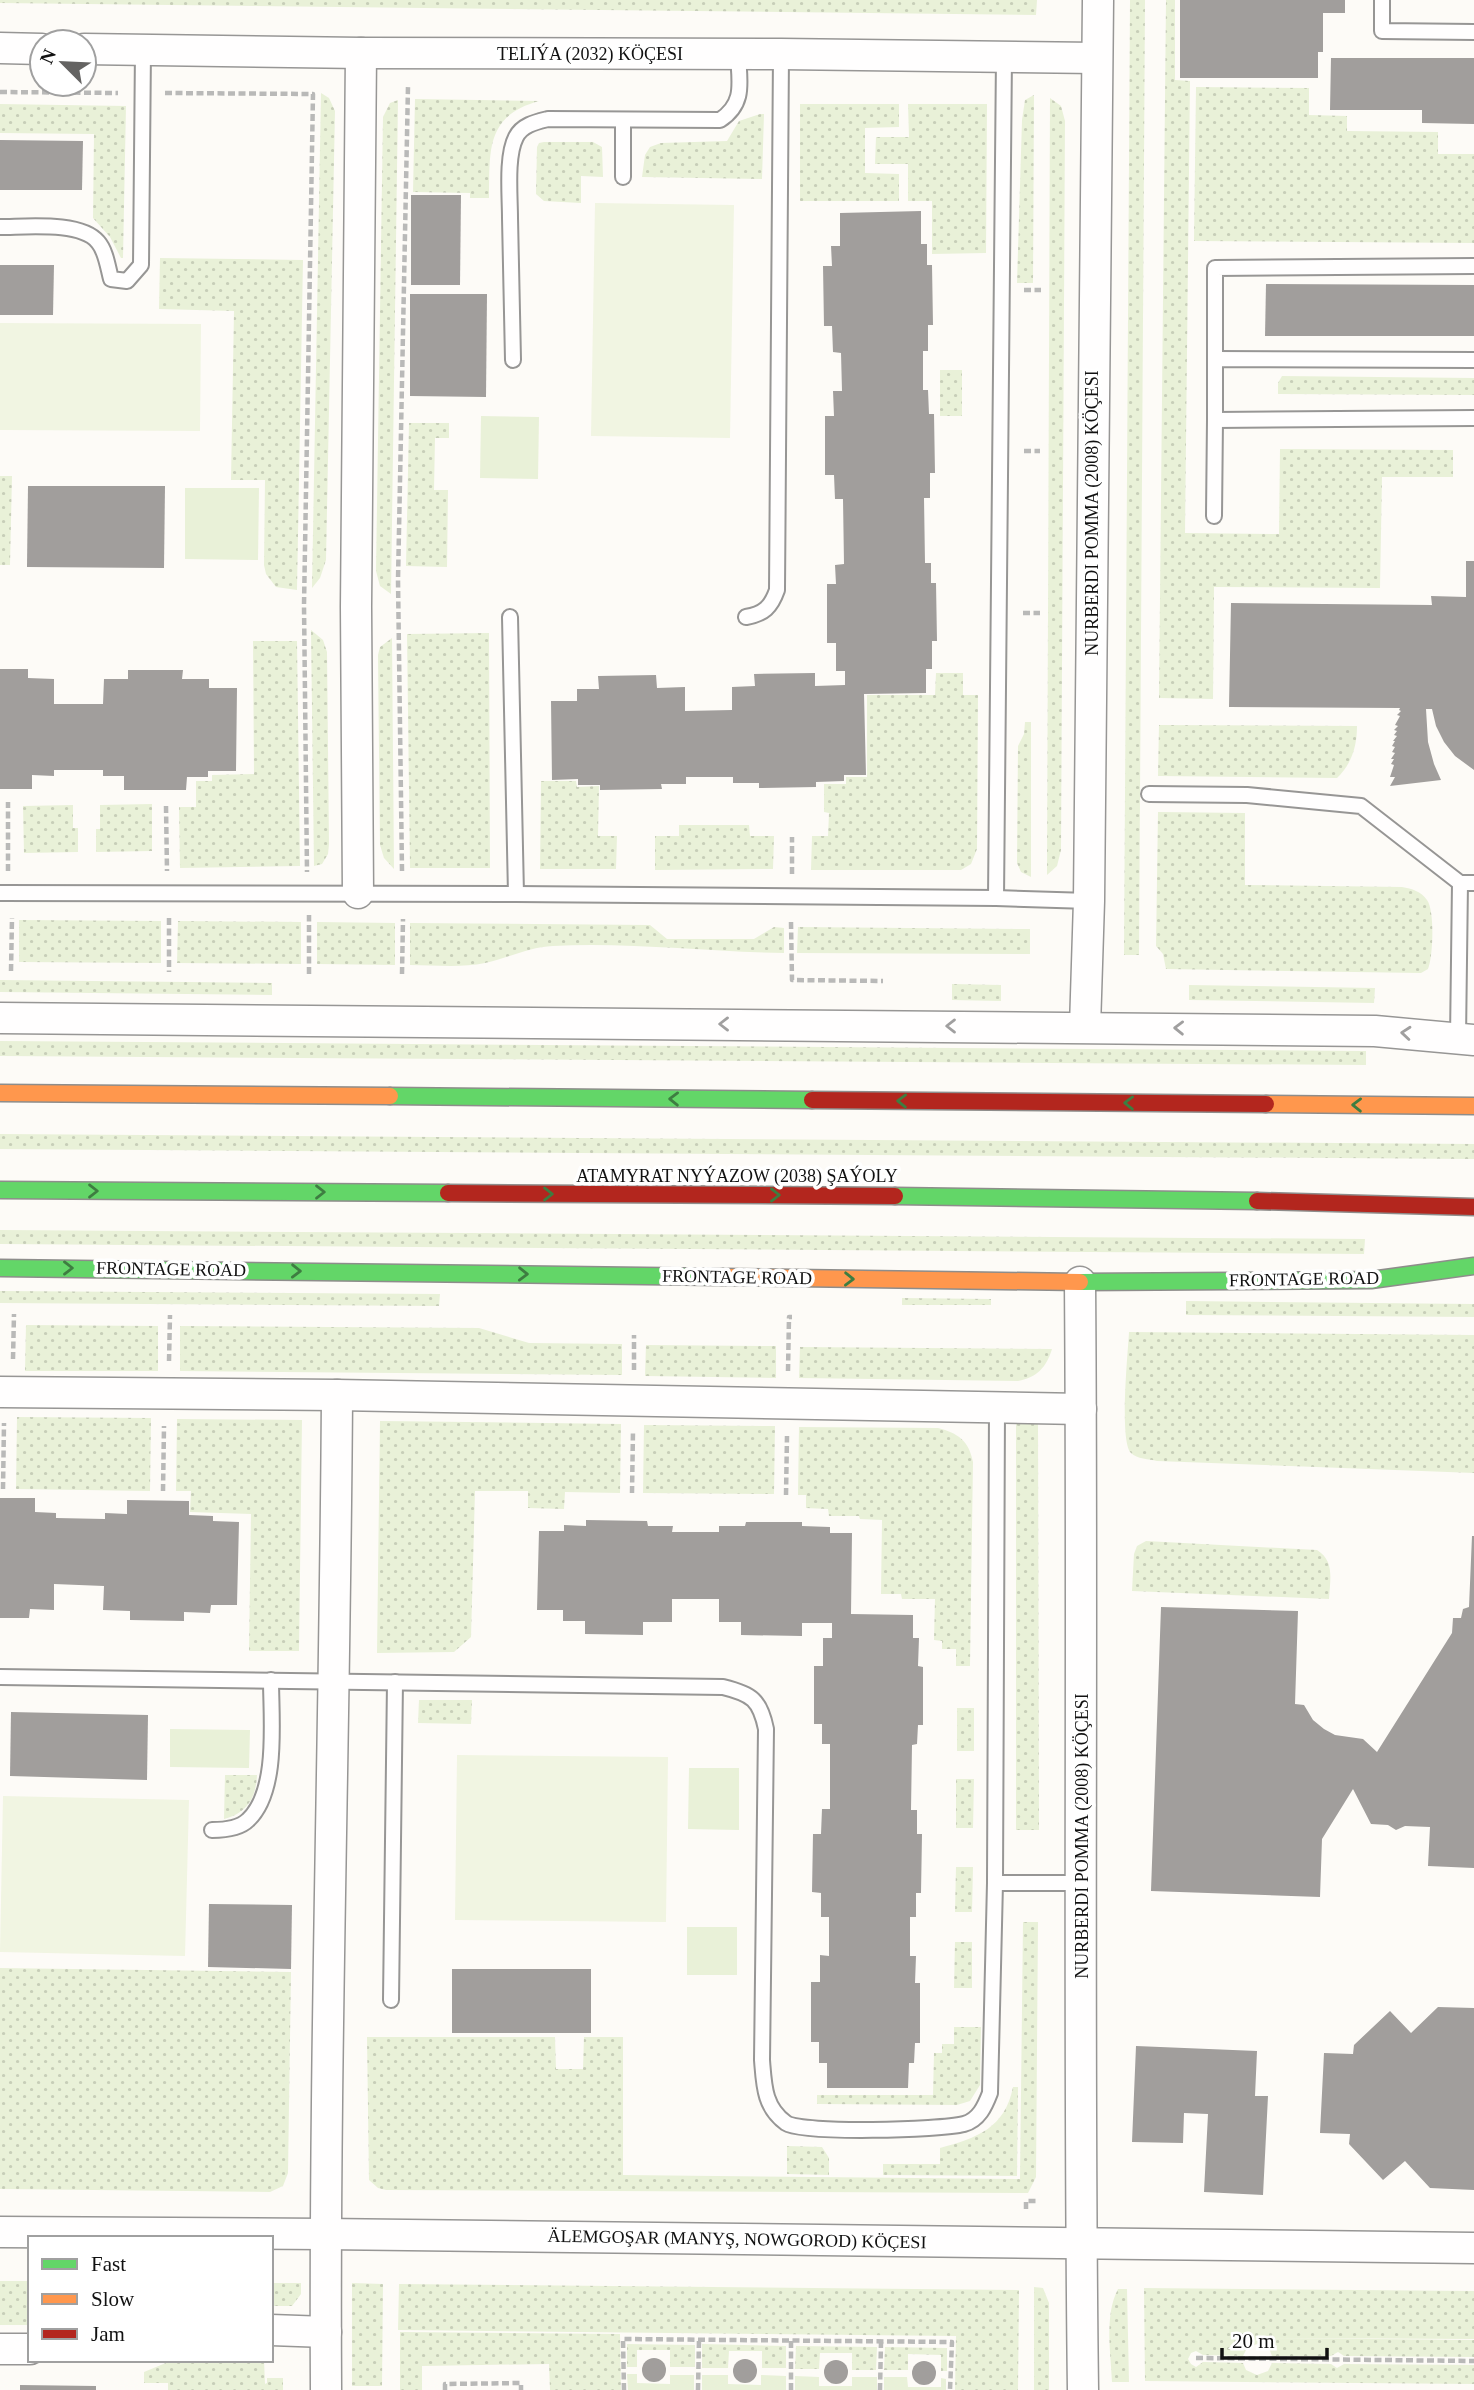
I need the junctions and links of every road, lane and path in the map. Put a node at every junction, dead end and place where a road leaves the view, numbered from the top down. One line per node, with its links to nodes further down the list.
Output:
1 (1098, 0): 12 (street, NURBERDI POMMA (2008) KÖÇESI)
2 (1382, 0): 3 (lane)
3 (1474, 32)
4 (0, 48): 5 (street)
5 (28, 48)
6 (98, 49): 7 (street, TELIÝA (2032) KÖÇESI)
7 (143, 49): 8 (street, TELIÝA (2032) KÖÇESI); 19 (lane)
8 (361, 53): 9 (street, TELIÝA (2032) KÖÇESI); 40 (street)
9 (738, 54): 10 (street, TELIÝA (2032) KÖÇESI); 17 (lane)
10 (781, 54): 11 (street, TELIÝA (2032) KÖÇESI); 28 (lane)
11 (1004, 56): 12 (street, TELIÝA (2032) KÖÇESI); 42 (lane)
12 (1096, 58): 43 (street, NURBERDI POMMA (2008) KÖÇESI)
13 (0, 92): 15 (path)
14 (408, 92): 36 (path)
15 (121, 93)
16 (170, 93): 35 (path)
17 (623, 120): 18 (lane); 22 (lane)
18 (623, 177)
19 (0, 227)
20 (1474, 266): 21 (lane)
21 (1215, 359): 23 (lane); 25 (lane)
22 (513, 360)
23 (1474, 360)
24 (1474, 418): 25 (lane)
25 (1215, 420): 26 (lane)
26 (1214, 516)
27 (510, 617): 41 (lane)
28 (746, 617)
29 (1149, 794): 38 (lane)
30 (8, 802): 33 (path)
31 (166, 806): 34 (path)
32 (792, 837): 37 (path)
33 (8, 873)
34 (167, 873)
35 (307, 873)
36 (402, 876)
37 (792, 880)
38 (1467, 883): 56 (lane)
39 (0, 893): 40 (lane)
40 (358, 893): 41 (lane)
41 (516, 894): 42 (lane)
42 (996, 898): 43 (lane)
43 (1089, 901): 55 (street, NURBERDI POMMA (2008) KÖÇESI)
44 (12, 913): 49 (path)
45 (169, 914): 50 (path)
46 (309, 915): 51 (path)
47 (402, 916): 52 (path)
48 (791, 918): 53 (path)
49 (11, 971)
50 (169, 972)
51 (309, 974)
52 (402, 974)
53 (883, 981)
54 (0, 1018): 55 (street, one-way to 54)
55 (1085, 1027): 56 (street, one-way to 55)
56 (1466, 1039)
57 (0, 1093): 58 (main road, one-way to 57)
58 (1474, 1107)
59 (0, 1190): 60 (main road, ATAMYRAT NYÝAZOW (2038) ŞAÝOLY, one-way to 60)
60 (1474, 1207)
61 (1474, 1266): 63 (main road, FRONTAGE ROAD)
62 (0, 1268): 63 (main road, FRONTAGE ROAD, one-way to 63)
63 (1080, 1282): 67 (street, NURBERDI POMMA (2008) KÖÇESI)
64 (0, 1392): 65 (street)
65 (337, 1395): 66 (street); 70 (street)
66 (997, 1408): 67 (street); 73 (lane)
67 (1081, 1409): 74 (street, NURBERDI POMMA (2008) KÖÇESI)
68 (0, 1677): 69 (lane)
69 (271, 1680): 70 (lane); 72 (lane)
70 (335, 1681): 71 (lane); 79 (street)
71 (395, 1682): 73 (lane); 75 (lane)
72 (212, 1830)
73 (995, 1883): 74 (lane)
74 (1082, 1883): 80 (street, NURBERDI POMMA (2008) KÖÇESI)
75 (391, 2000)
76 (1039, 2201): 77 (path)
77 (1026, 2209)
78 (0, 2232): 79 (street, ÄLEMGOŞAR (MANYŞ, NOWGOROD) KÖÇESI)
79 (325, 2234): 80 (street, ÄLEMGOŞAR (MANYŞ, NOWGOROD) KÖÇESI); 83 (street)
80 (1081, 2242): 81 (street, ÄLEMGOŞAR (MANYŞ, NOWGOROD) KÖÇESI); 99 (street, NURBERDI POMMA (2008) KÖÇESI)
81 (1474, 2248)
82 (273, 2330): 83 (street)
83 (326, 2332): 91 (street)
84 (699, 2339): 85 (path); 94 (path); 95 (path)
85 (791, 2341): 86 (path); 96 (path)
86 (881, 2342): 97 (path); 98 (path)
87 (0, 2349): 88 (street)
88 (28, 2349)
89 (1196, 2358): 90 (path)
90 (1474, 2361)
91 (326, 2390)
92 (445, 2390): 93 (path)
93 (521, 2390)
94 (624, 2390)
95 (698, 2390)
96 (791, 2390)
97 (880, 2390)
98 (950, 2390)
99 (1083, 2390)

